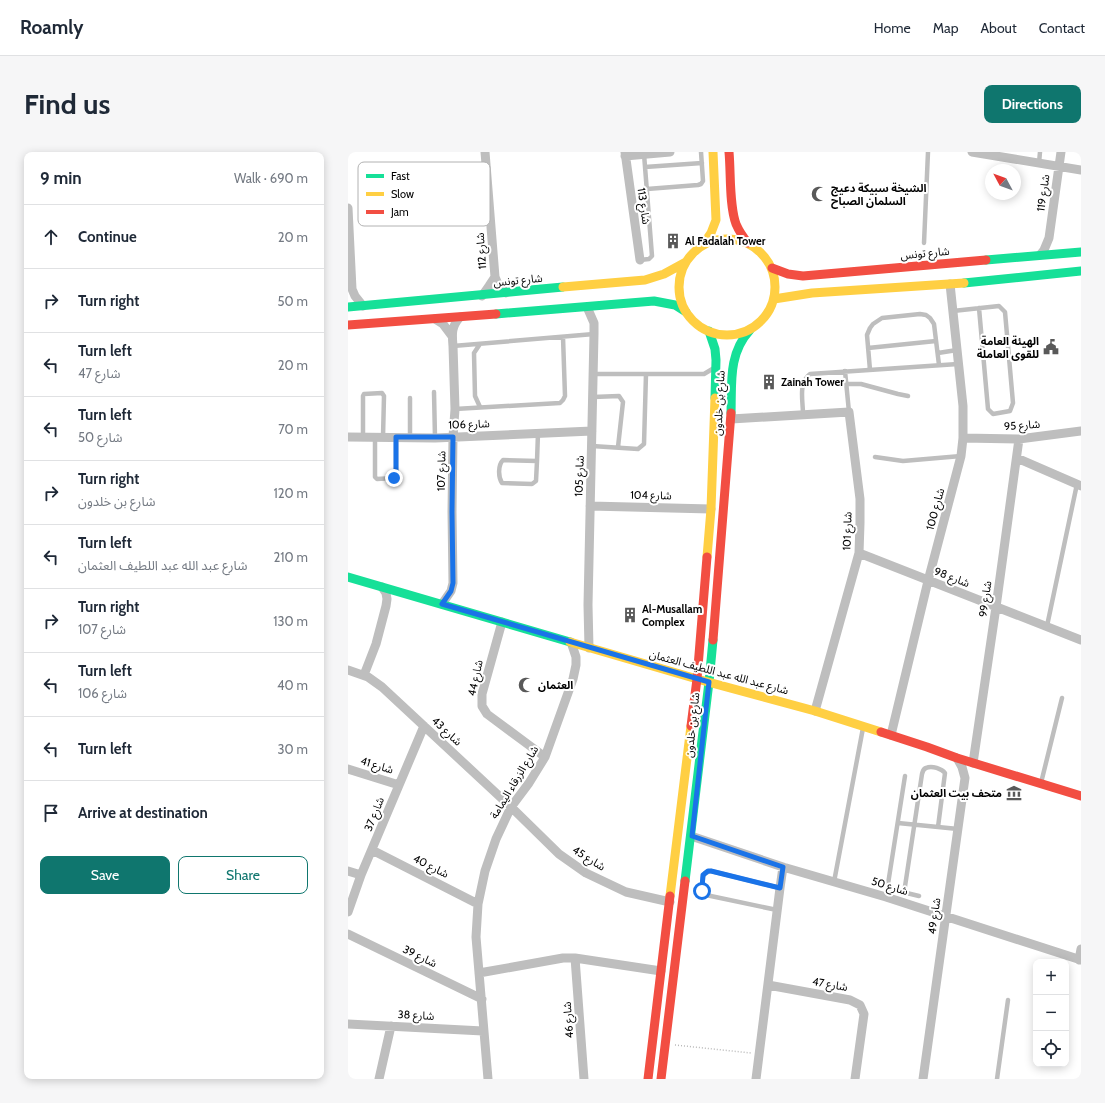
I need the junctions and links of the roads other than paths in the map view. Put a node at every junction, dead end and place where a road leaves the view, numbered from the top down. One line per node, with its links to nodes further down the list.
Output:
1 (486, 152): 13 (street, شارع 112)
2 (670, 152): 11 (street, شارع 113)
3 (701, 152): 14 (lane)
4 (713, 152): 25 (street)
5 (729, 152): 23 (street)
6 (928, 152): 24 (lane)
7 (972, 152): 12 (street)
8 (1040, 152): 15 (lane)
9 (1061, 152): 17 (street, شارع 119)
10 (625, 154): 11 (street, شارع 113); 29 (street, شارع 113)
11 (644, 154): 16 (lane)
12 (1003, 155): 15 (street)
13 (487, 162)
14 (702, 163): 16 (lane); 19 (lane)
15 (1039, 163): 17 (street)
16 (645, 167): 19 (lane)
17 (1059, 167): 18 (street); 22 (street, شارع 119)
18 (1081, 170)
19 (647, 189): 29 (lane)
20 (348, 208): 38 (street)
21 (490, 208): 34 (street, شارع 112)
22 (1049, 238): 27 (street); 28 (street, شارع 119)
23 (748, 243): 25 (street); 31 (street)
24 (924, 243)
25 (702, 246): 30 (street)
26 (1081, 252): 27 (street, شارع تونس)
27 (1059, 254): 28 (street, شارع تونس)
28 (1040, 255): 32 (street, شارع تونس)
29 (640, 260)
30 (686, 262): 35 (street, شارع تونس); 48 (street)
31 (772, 268): 32 (street, شارع تونس); 41 (street)
32 (864, 270): 37 (street)
33 (1081, 271): 36 (street)
34 (495, 277): 39 (street, شارع 112); 40 (street, شارع 112)
35 (631, 281): 39 (street, شارع تونس); 42 (street)
36 (950, 284): 37 (street); 47 (street, شارع 100)
37 (860, 290): 41 (street)
38 (350, 293): 43 (street)
39 (506, 293): 40 (street, شارع تونس)
40 (482, 296): 43 (street, شارع تونس)
41 (774, 299): 52 (street)
42 (620, 304): 45 (street); 48 (street)
43 (362, 306): 44 (street, شارع تونس)
44 (348, 307)
45 (587, 307): 49 (street); 54 (street, شارع 105)
46 (979, 308): 46 (lane); 47 (lane)
47 (953, 311): 61 (street, شارع 100)
48 (686, 312): 53 (street)
49 (460, 317): 50 (street); 55 (street, شارع 107)
50 (435, 319): 51 (street); 55 (street)
51 (348, 325)
52 (750, 330): 53 (street); 79 (street, شارع بن خلدون)
53 (709, 331): 65 (street, شارع بن خلدون)
54 (594, 334): 56 (lane); 68 (street, شارع 105)
55 (452, 336): 59 (street, شارع 107)
56 (563, 337): 58 (lane); 75 (lane)
57 (936, 341): 60 (lane); 60 (lane); 62 (lane)
58 (480, 344): 59 (lane); 75 (lane)
59 (453, 346): 76 (street, شارع 107)
60 (868, 348): 66 (lane)
61 (957, 350): 62 (lane); 63 (street, شارع 100)
62 (938, 352): 64 (lane)
63 (958, 364): 64 (lane); 90 (street, شارع 100)
64 (939, 365): 66 (lane)
65 (715, 367): 69 (lane); 100 (street, شارع بن خلدون)
66 (870, 370): 67 (lane)
67 (845, 371): 70 (lane, شارع 101); 78 (lane)
68 (594, 374): 69 (lane); 73 (street, شارع 105)
69 (646, 374): 93 (lane)
70 (847, 384): 72 (lane); 77 (lane, شارع 101)
71 (434, 392): 89 (lane)
72 (908, 396)
73 (593, 397): 80 (street, شارع 105); 93 (lane)
74 (410, 398): 87 (lane)
75 (480, 407): 76 (lane)
76 (455, 409): 88 (street, شارع 107)
77 (849, 412): 78 (street); 101 (street, شارع 101)
78 (803, 414): 79 (street)
79 (731, 419): 115 (street, شارع بن خلدون)
80 (592, 431): 82 (street, شارع 106); 92 (street, شارع 105)
81 (1081, 431): 91 (street, شارع 95)
82 (538, 433): 88 (street, شارع 106); 97 (lane)
83 (348, 437): 84 (street, شارع 106)
84 (363, 437): 85 (street, شارع 106); 85 (lane)
85 (379, 437): 86 (street, شارع 106); 86 (lane)
86 (396, 437): 87 (street, شارع 106)
87 (410, 437): 89 (street, شارع 106)
88 (453, 437): 89 (street, شارع 106); 105 (street, شارع 107)
89 (435, 438)
90 (963, 438): 91 (street, شارع 95); 94 (street, شارع 100)
91 (1019, 439): 96 (street, شارع 99)
92 (592, 446): 93 (lane); 99 (street, شارع 105)
93 (618, 448)
94 (961, 456): 95 (lane); 103 (street, شارع 100)
95 (875, 457)
96 (1017, 458): 98 (street); 106 (street, شارع 99)
97 (537, 461): 97 (lane)
98 (1079, 485): 108 (lane)
99 (590, 506): 100 (street, شارع 104); 111 (street, شارع 105)
100 (711, 509): 114 (street, شارع بن خلدون)
101 (859, 554): 103 (street, شارع 98); 117 (street, شارع 101)
102 (348, 577): 104 (street, شارع عبد الله عبد اللطيف العثمان)
103 (928, 581): 106 (street, شارع 98); 120 (street, شارع 100)
104 (382, 587): 105 (street, شارع عبد الله عبد اللطيف العثمان); 113 (street)
105 (442, 604): 107 (street, شارع عبد الله عبد اللطيف العثمان)
106 (996, 607): 108 (street, شارع 98); 123 (street, شارع 99)
107 (502, 622): 110 (street, شارع عبد الله عبد اللطيف العثمان); 121 (street, شارع 44)
108 (1047, 626): 109 (street, شارع 98)
109 (1081, 640)
110 (571, 642): 111 (street, شارع عبد الله عبد اللطيف العثمان); 121 (street, شارع الزرقاء اليمامة)
111 (589, 648): 114 (street, شارع عبد الله عبد اللطيف العثمان)
112 (348, 670): 113 (street, شارع 43)
113 (364, 675): 118 (street, شارع 43)
114 (697, 679): 115 (street, شارع عبد الله عبد اللطيف العثمان); 143 (street, شارع بن خلدون)
115 (709, 682): 117 (street, شارع عبد الله عبد اللطيف العثمان); 134 (street, شارع بن خلدون)
116 (1062, 698): 126 (lane)
117 (815, 711): 119 (street, شارع عبد الله عبد اللطيف العثمان)
118 (424, 726): 127 (street, شارع 37); 129 (street, شارع 43)
119 (863, 726): 120 (street, شارع عبد الله عبد اللطيف العثمان); 139 (lane)
120 (891, 735): 122 (street, شارع عبد الله عبد اللطيف العثمان)
121 (545, 757): 129 (street, شارع الزرقاء اليمامة)
122 (957, 758): 123 (street, شارع عبد الله عبد اللطيف العثمان); 133 (street, شارع 49)
123 (973, 763): 126 (street, شارع عبد الله عبد اللطيف العثمان)
124 (348, 769): 127 (street, شارع 41)
125 (905, 776): 130 (lane)
126 (1041, 783): 128 (street, شارع عبد الله عبد اللطيف العثمان)
127 (399, 785): 135 (street, شارع 37)
128 (1081, 796)
129 (511, 807): 143 (street, شارع 45); 144 (street, شارع الزرقاء اليمامة)
130 (898, 823): 131 (lane); 141 (lane)
131 (914, 825): 132 (lane); 132 (lane); 141 (lane)
132 (938, 827): 133 (lane)
133 (958, 829): 147 (street, شارع 49)
134 (692, 836): 136 (street, شارع 50); 164 (street, شارع بن خلدون)
135 (372, 850): 138 (street, شارع 37); 144 (street, شارع 40)
136 (783, 867): 139 (street, شارع 50); 140 (street)
137 (348, 871): 138 (street)
138 (361, 875): 146 (street, شارع 37)
139 (834, 882): 147 (street, شارع 50)
140 (780, 888): 145 (street); 145 (lane)
141 (904, 893): 142 (lane)
142 (919, 896)
143 (670, 902): 152 (street, شارع بن خلدون)
144 (478, 904): 153 (street, شارع الزرقاء اليمامة)
145 (777, 910): 154 (street)
146 (348, 912)
147 (946, 917): 151 (street, شارع 50); 167 (street, شارع 49)
148 (348, 934): 155 (street, شارع 39)
149 (1081, 949): 151 (street)
150 (575, 958): 152 (street); 153 (street); 162 (street, شارع 46)
151 (1080, 960)
152 (661, 971): 163 (street, شارع بن خلدون)
153 (479, 972): 155 (street, شارع الزرقاء اليمامة)
154 (768, 985): 165 (street); 166 (street, شارع 47)
155 (482, 999): 159 (street, شارع الزرقاء اليمامة)
156 (1008, 1000): 168 (lane)
157 (348, 1024): 158 (street, شارع 38)
158 (391, 1026): 159 (street, شارع 38); 160 (street)
159 (483, 1030): 161 (street, شارع الزرقاء اليمامة)
160 (379, 1079)
161 (488, 1079)
162 (584, 1079)
163 (648, 1079)
164 (661, 1079)
165 (756, 1079)
166 (855, 1079)
167 (923, 1079)
168 (997, 1079)

